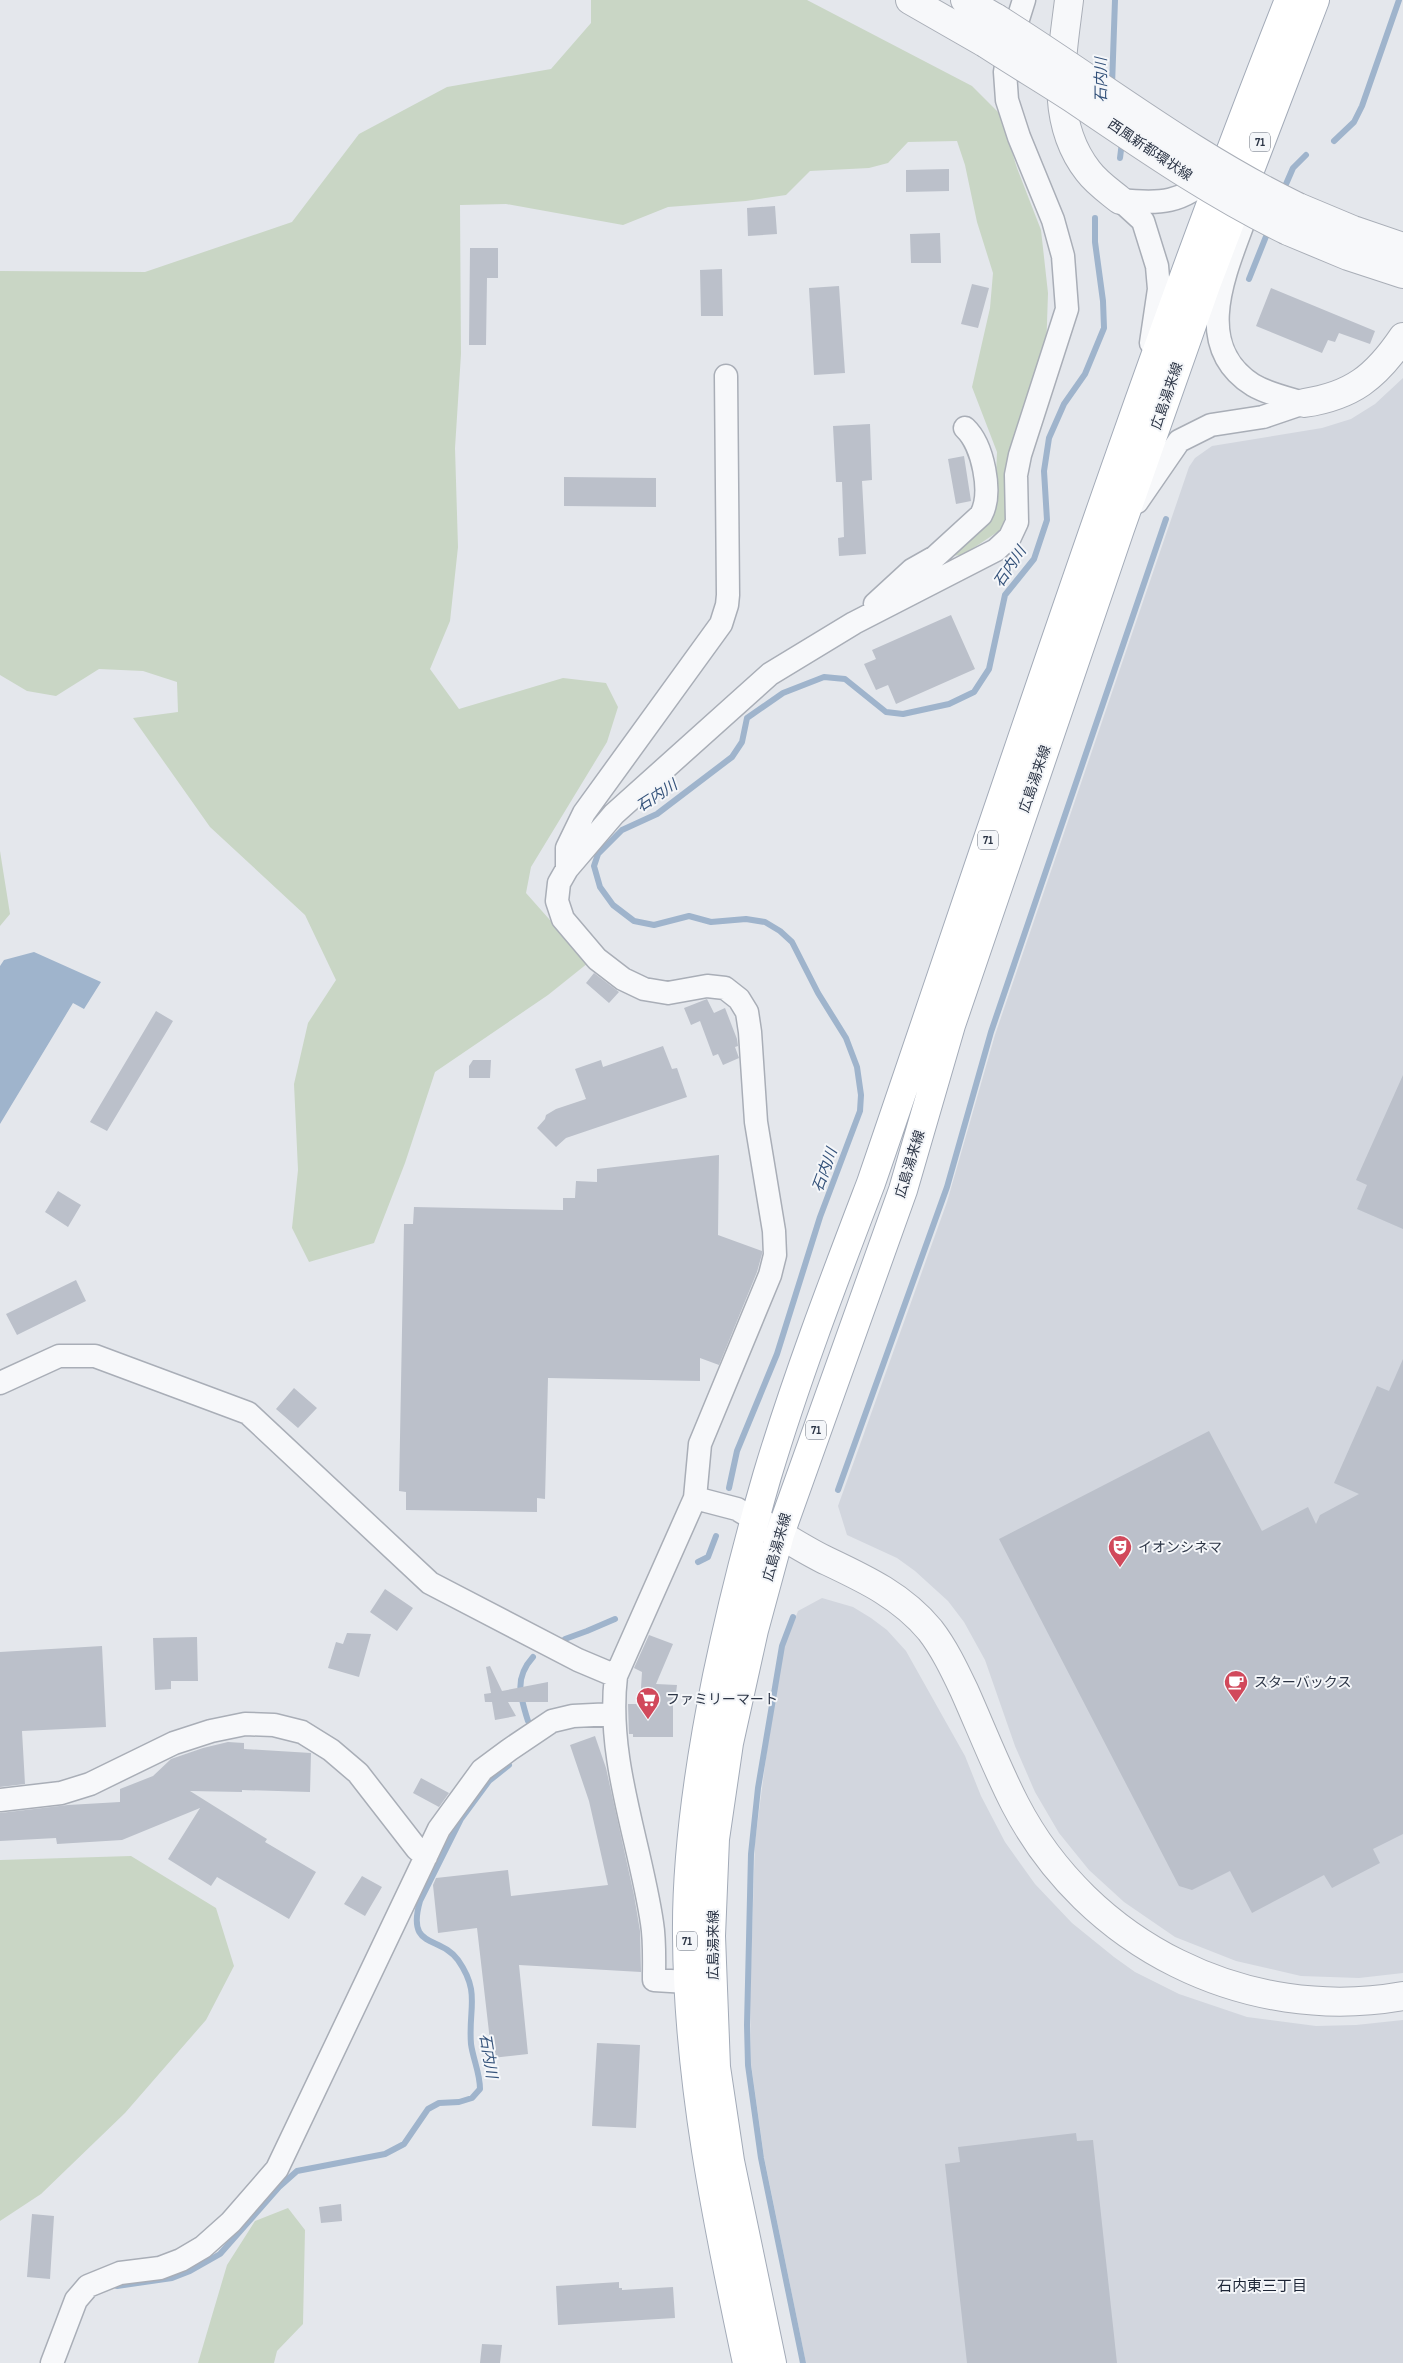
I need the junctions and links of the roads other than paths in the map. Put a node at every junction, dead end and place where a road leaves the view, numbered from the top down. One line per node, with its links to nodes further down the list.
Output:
1 (910, 0): 10 (street, 西風新都環状線, bridge)
2 (965, 0): 10 (street, 西風新都環状線, bridge)
3 (1024, 0): 19 (street)
4 (1069, 0): 9 (street)
5 (1289, 0): 8 (main road, 広島湯来線 / 71)
6 (1315, 0): 7 (main road, 広島湯来線 / 71)
7 (1279, 93): 16 (street); 18 (main road, 広島湯来線 / 71)
8 (1226, 162): 9 (street); 15 (main road, 広島湯来線 / 71)
9 (1120, 200): 15 (street)
10 (1293, 219): 11 (street, 西風新都環状線); 12 (street, 西風新都環状線)
11 (1403, 247)
12 (1403, 274)
13 (1403, 337): 16 (street)
14 (726, 376): 20 (street)
15 (1144, 385): 23 (main road, 広島湯来線 / 71)
16 (1304, 403): 18 (street)
17 (965, 428): 19 (street)
18 (1120, 529): 24 (main road, 広島湯来線 / 71)
19 (854, 623): 20 (street)
20 (567, 869): 22 (street)
21 (0, 1383): 25 (street)
22 (695, 1498): 23 (street); 25 (street)
23 (755, 1520): 24 (street); 29 (main road, 広島湯来線 / 71)
24 (780, 1534): 30 (street); 33 (main road, 広島湯来線 / 71)
25 (616, 1676): 26 (street)
26 (614, 1714): 28 (street); 29 (street)
27 (0, 1800): 28 (street)
28 (426, 1857): 31 (street)
29 (687, 1982): 32 (main road, 広島湯来線 / 71)
30 (1403, 1996)
31 (52, 2363)
32 (747, 2363)
33 (772, 2363)

